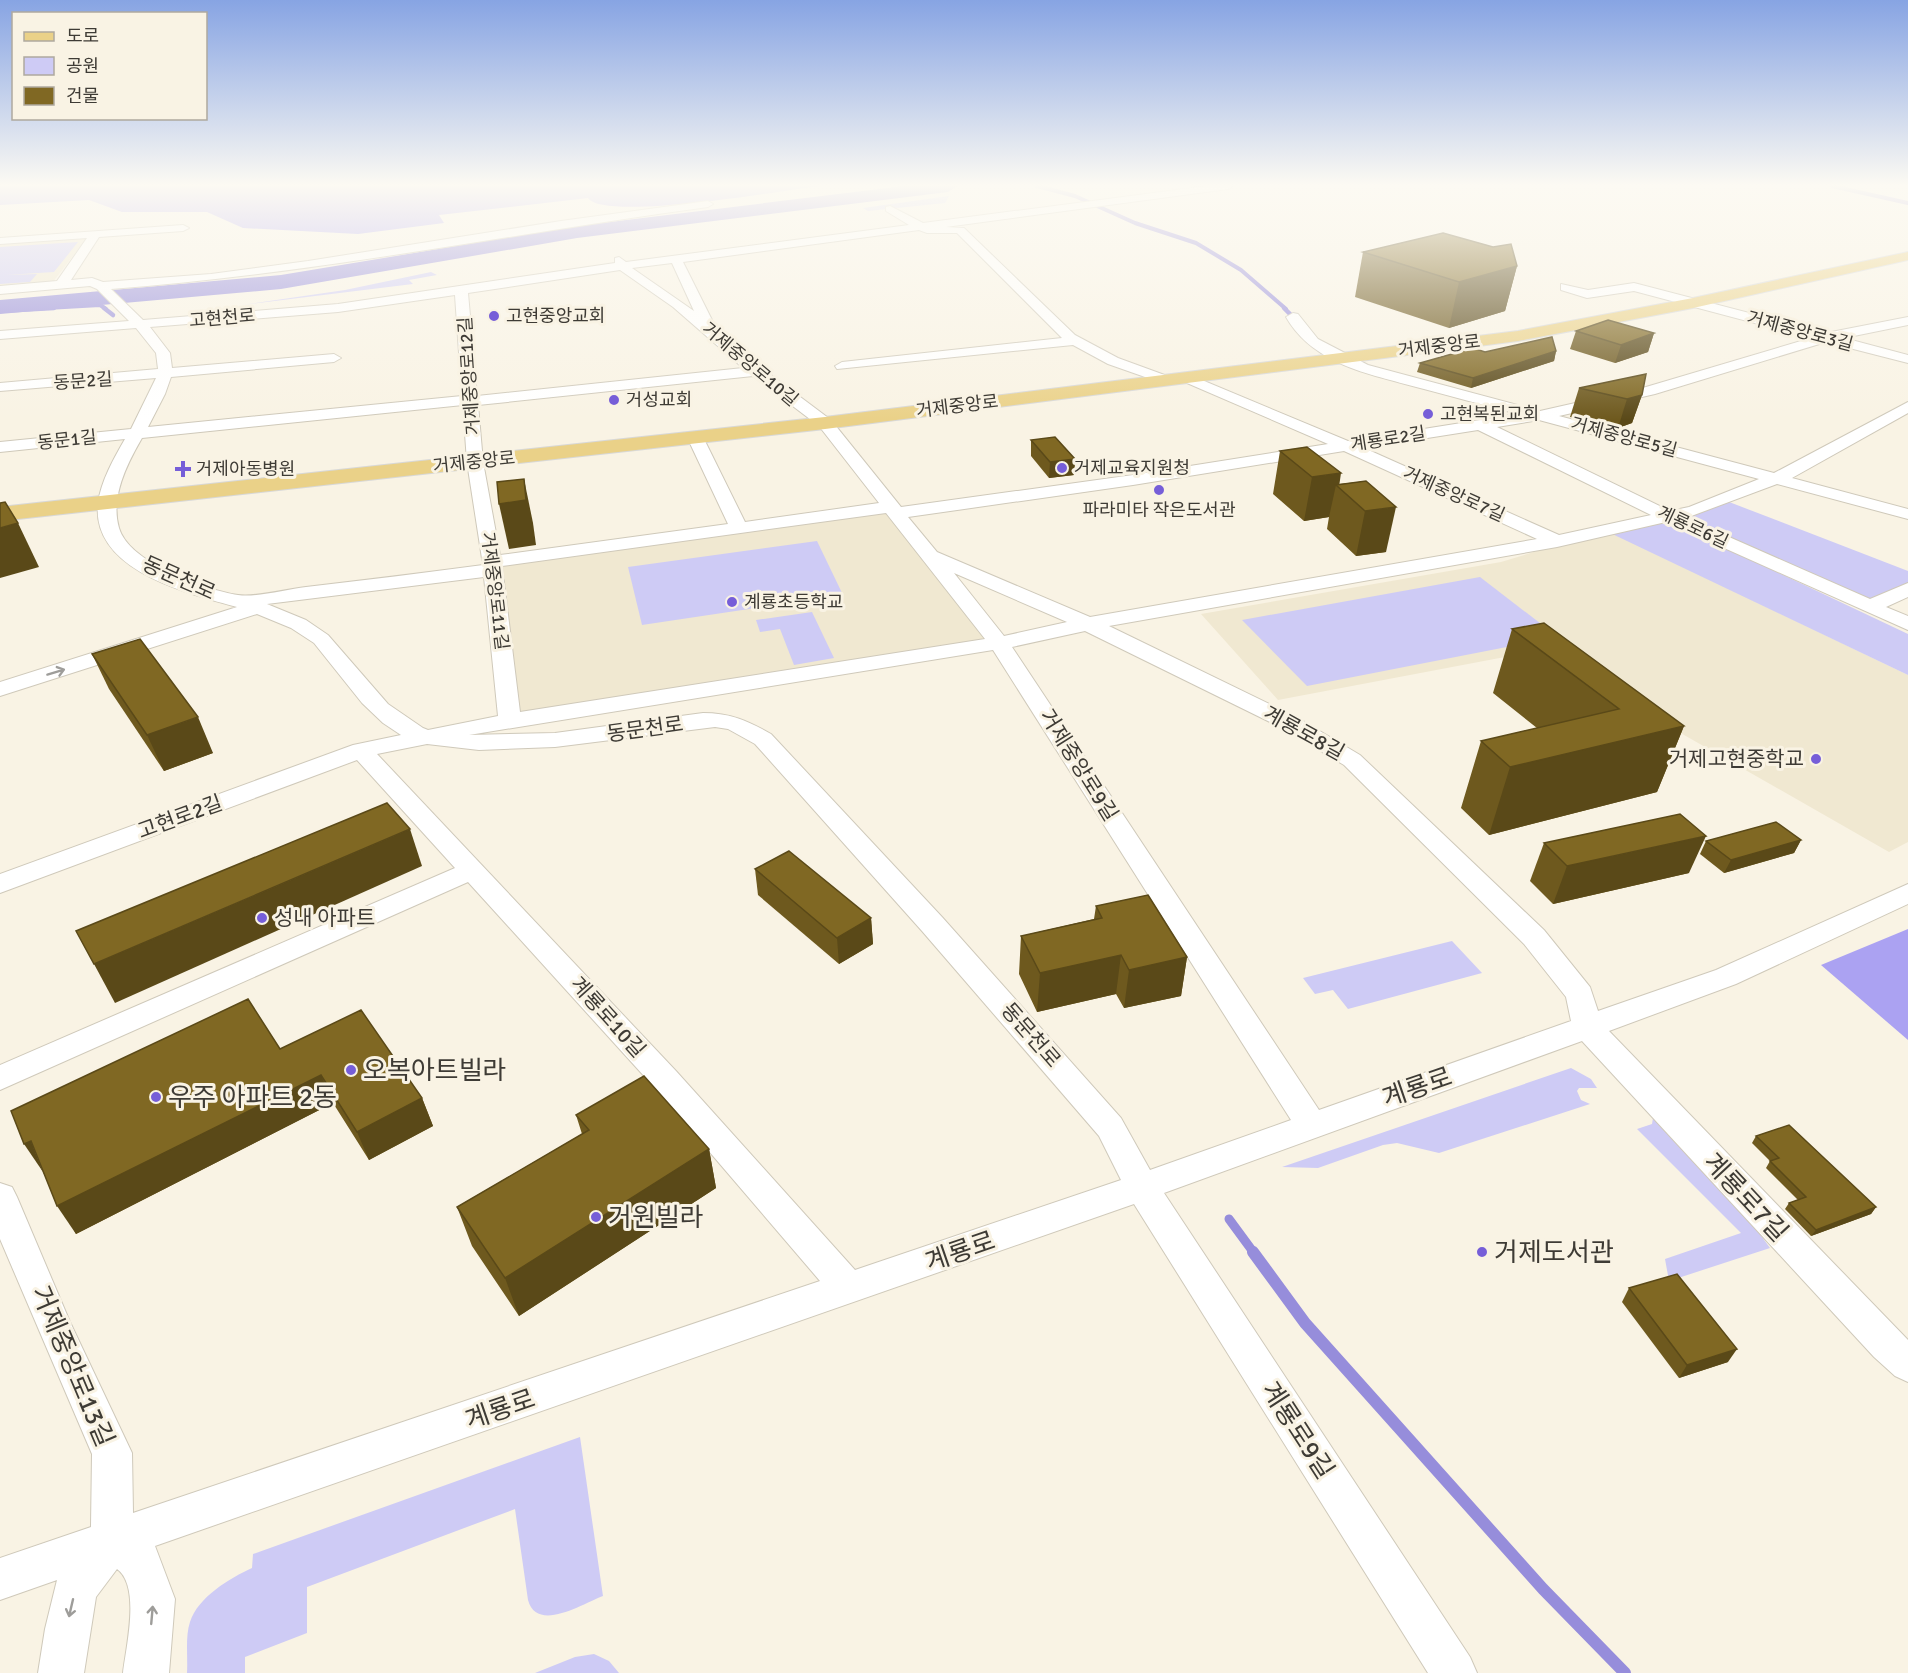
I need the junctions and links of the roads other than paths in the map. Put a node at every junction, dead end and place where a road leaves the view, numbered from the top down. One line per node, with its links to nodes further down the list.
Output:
1 (75, 264): 9 (street)
2 (315, 264): 10 (street)
3 (613, 264): 16 (street, 고현천로)
4 (615, 264): 13 (street, 고현천로)
5 (622, 264): 19 (street, 거제중앙로10길)
6 (678, 264): 19 (street)
7 (995, 264): 22 (street)
8 (1871, 264): 14 (main road, 거제중앙로)
9 (61, 285): 10 (street); 12 (street)
10 (101, 286): 16 (street)
11 (1565, 287): 14 (street, 거제중앙로3길)
12 (0, 290)
13 (461, 290): 16 (street, 고현천로); 32 (street, 거제중앙로12길)
14 (1693, 303): 21 (street, 거제중앙로3길); 24 (main road, 거제중앙로)
15 (1293, 317): 24 (street, 거제중앙로5길)
16 (134, 320): 18 (street, 고현천로); 20 (street, 고현천로); 28 (street)
17 (1908, 321): 21 (street, 계룡로2길)
18 (0, 328)
19 (710, 330): 27 (street, 거제중앙로10길)
20 (0, 335)
21 (1824, 338): 25 (street, 거제중앙로3길); 34 (street, 계룡로2길)
22 (1075, 341): 26 (street); 30 (street)
23 (334, 358): 28 (street)
24 (1341, 359): 29 (main road, 거제중앙로); 34 (street, 거제중앙로5길)
25 (1908, 359)
26 (842, 366)
27 (755, 370): 32 (street); 35 (street, 거제중앙로10길)
28 (165, 374): 31 (street, 동문2길); 37 (street, 동문천로)
29 (1185, 377): 30 (main road, 거제중앙로); 39 (street, 거제중앙로7길)
30 (1165, 380): 35 (main road, 거제중앙로)
31 (0, 387)
32 (470, 400): 37 (street); 41 (street, 거제중앙로12길)
33 (1908, 407): 42 (street)
34 (1542, 415): 36 (street, 계룡로2길); 42 (street, 거제중앙로5길)
35 (825, 423): 38 (main road, 거제중앙로); 44 (street, 거제중앙로9길)
36 (1480, 425): 39 (street, 계룡로2길); 47 (street, 계룡로6길)
37 (134, 434): 40 (street, 동문1길); 43 (street, 동문천로)
38 (695, 437): 41 (main road, 거제중앙로); 48 (street)
39 (1347, 446): 44 (street, 계룡로2길); 49 (street, 거제중앙로7길)
40 (0, 447)
41 (475, 462): 43 (main road, 거제중앙로); 51 (street, 거제중앙로11길)
42 (1778, 478): 46 (street, 거제중앙로5길); 47 (street)
43 (108, 503): 45 (main road, 거제중앙로); 53 (street, 동문천로)
44 (893, 510): 48 (street, 계룡로2길); 50 (street, 거제중앙로9길)
45 (0, 514)
46 (1908, 514)
47 (1669, 517): 49 (street); 54 (street, 계룡로6길)
48 (740, 528): 51 (street, 계룡로2길)
49 (1557, 541): 55 (street)
50 (928, 555): 55 (street, 계룡로8길); 57 (street, 거제중앙로9길)
51 (493, 566): 53 (street, 계룡로2길); 59 (street, 거제중앙로11길)
52 (1908, 588): 54 (street)
53 (245, 604): 58 (street, one-way to 53); 60 (street, 동문천로)
54 (1870, 608): 56 (street, 계룡로6길)
55 (1088, 624): 57 (street); 65 (street, 계룡로8길)
56 (1908, 624)
57 (999, 643): 59 (street); 67 (street, 거제중앙로9길)
58 (0, 689)
59 (510, 720): 60 (street)
60 (428, 737): 61 (street, 고현로2길); 68 (street, 동문천로)
61 (361, 750): 62 (street, 계룡로10길); 63 (street, 고현로2길)
62 (472, 870): 66 (street); 70 (street, 계룡로10길)
63 (0, 884)
64 (1908, 892): 65 (street, 계룡로)
65 (1587, 1027): 67 (street, 계룡로); 71 (street, 계룡로7길)
66 (0, 1078)
67 (1311, 1124): 68 (street, 계룡로)
68 (1142, 1187): 70 (street, 계룡로); 76 (street, 계룡로9길)
69 (0, 1197): 72 (street, 거제중앙로13길)
70 (849, 1289): 72 (street, 계룡로)
71 (1908, 1364)
72 (112, 1542): 73 (street, 계룡로); 74 (street, one-way to 74); 75 (street, one-way to 72)
73 (0, 1579)
74 (61, 1673)
75 (146, 1673)
76 (1455, 1673)

